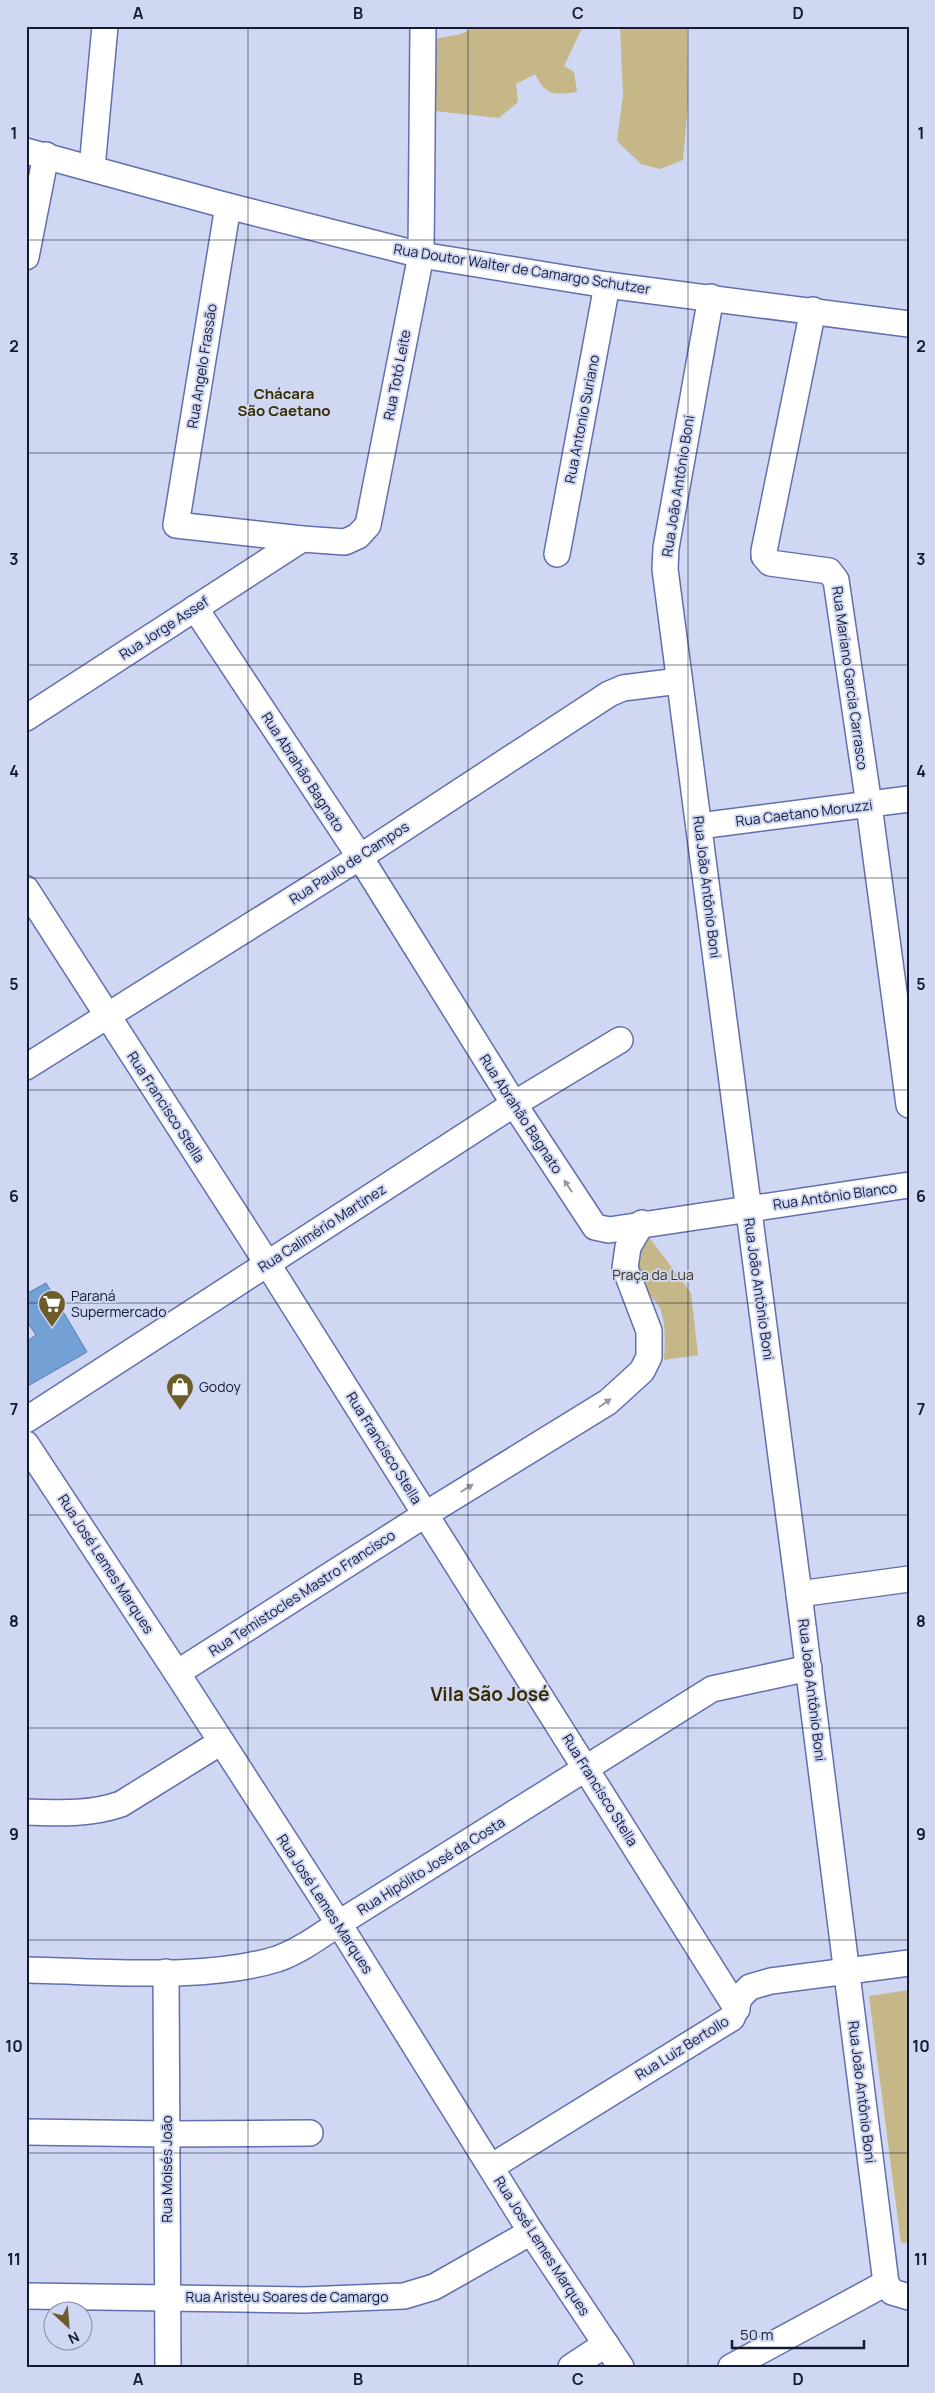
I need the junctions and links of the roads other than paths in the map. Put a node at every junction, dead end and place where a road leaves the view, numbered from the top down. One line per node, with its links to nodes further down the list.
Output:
1 (104, 26): 4 (street)
2 (423, 26): 6 (street, Rua Totó Leite)
3 (36, 153): 4 (street, Rua Doutor Walter de Camargo Schutzer); 7 (street)
4 (92, 168): 5 (street, Rua Doutor Walter de Camargo Schutzer)
5 (228, 206): 6 (street, Rua Doutor Walter de Camargo Schutzer); 12 (street, Rua Angelo Frassão)
6 (421, 255): 8 (street, Rua Doutor Walter de Camargo Schutzer); 13 (street, Rua Totó Leite)
7 (26, 257)
8 (607, 285): 9 (street, Rua Doutor Walter de Camargo Schutzer); 14 (street, Rua Antonio Suriano)
9 (711, 297): 10 (street, Rua Doutor Walter de Camargo Schutzer); 16 (street, Rua João Antônio Boni)
10 (813, 310): 11 (street, Rua Doutor Walter de Camargo Schutzer); 19 (street, Rua Mariano Garcia Carrasco)
11 (909, 324)
12 (176, 525): 13 (street, Rua Totó Leite)
13 (302, 540): 15 (street, Rua Jorge Assef)
14 (557, 554)
15 (195, 608): 17 (street, Rua Jorge Assef); 21 (street, Rua Abrahão Bagnato)
16 (679, 681): 20 (street, Rua João Antônio Boni); 21 (street, Rua Paulo de Campos)
17 (26, 718)
18 (909, 799): 19 (street, Rua Caetano Moruzzi)
19 (869, 805): 20 (street, Rua Caetano Moruzzi); 27 (street, Rua Mariano Garcia Carrasco)
20 (699, 826): 29 (street, Rua João Antônio Boni)
21 (360, 857): 23 (street, Rua Paulo de Campos); 26 (street, Rua Abrahão Bagnato)
22 (26, 889): 23 (street, Rua Francisco Stella)
23 (108, 1016): 25 (street, Rua Paulo de Campos); 31 (street, Rua Francisco Stella)
24 (620, 1040): 26 (street, Rua Calimério Martinez)
25 (26, 1067)
26 (514, 1104): 30 (street, Rua Abrahão Bagnato, one-way to 26); 31 (street, Rua Calimério Martinez)
27 (909, 1105)
28 (909, 1185): 29 (street, Rua Antônio Blanco)
29 (748, 1209): 30 (street, Rua Antônio Blanco); 36 (street, Rua João Antônio Boni)
30 (642, 1223): 34 (street, one-way to 30)
31 (267, 1263): 32 (street, Rua Calimério Martinez); 34 (street, Rua Francisco Stella)
32 (26, 1420)
33 (26, 1444): 38 (street, Rua José Lemes Marques)
34 (426, 1514): 38 (street, Rua Temistocles Mastro Francisco); 40 (street, Rua Francisco Stella)
35 (909, 1579): 36 (street)
36 (800, 1594): 37 (street, Rua João Antônio Boni)
37 (809, 1668): 40 (street, Rua Hipólito José da Costa); 45 (street, Rua João Antônio Boni)
38 (177, 1673): 39 (street, Rua José Lemes Marques)
39 (222, 1742): 41 (street); 42 (street, Rua José Lemes Marques)
40 (587, 1769): 42 (street, Rua Hipólito José da Costa); 47 (street, Rua Francisco Stella)
41 (26, 1812)
42 (339, 1924): 46 (street, Rua Hipólito José da Costa); 51 (street, Rua José Lemes Marques)
43 (909, 1963): 45 (street, Rua Luiz Bertollo)
44 (26, 1970): 46 (street, Rua Hipólito José da Costa)
45 (847, 1971): 47 (street, Rua Luiz Bertollo); 53 (street, Rua João Antônio Boni)
46 (166, 1972): 50 (street, Rua Moisés João)
47 (737, 2010): 51 (street, Rua Luiz Bertollo)
48 (26, 2132): 50 (street)
49 (310, 2133): 50 (street)
50 (168, 2134): 55 (street, Rua Moisés João)
51 (491, 2167): 52 (street, Rua José Lemes Marques)
52 (531, 2232): 55 (street, Rua Aristeu Soares de Camargo); 57 (street, Rua José Lemes Marques)
53 (886, 2283): 56 (street); 61 (street)
54 (26, 2296): 55 (street, Rua Aristeu Soares de Camargo)
55 (167, 2297): 58 (street, Rua Moisés João)
56 (909, 2297)
57 (606, 2344): 59 (street); 60 (street, Rua José Lemes Marques)
58 (168, 2367)
59 (571, 2367)
60 (620, 2367)
61 (731, 2367)

